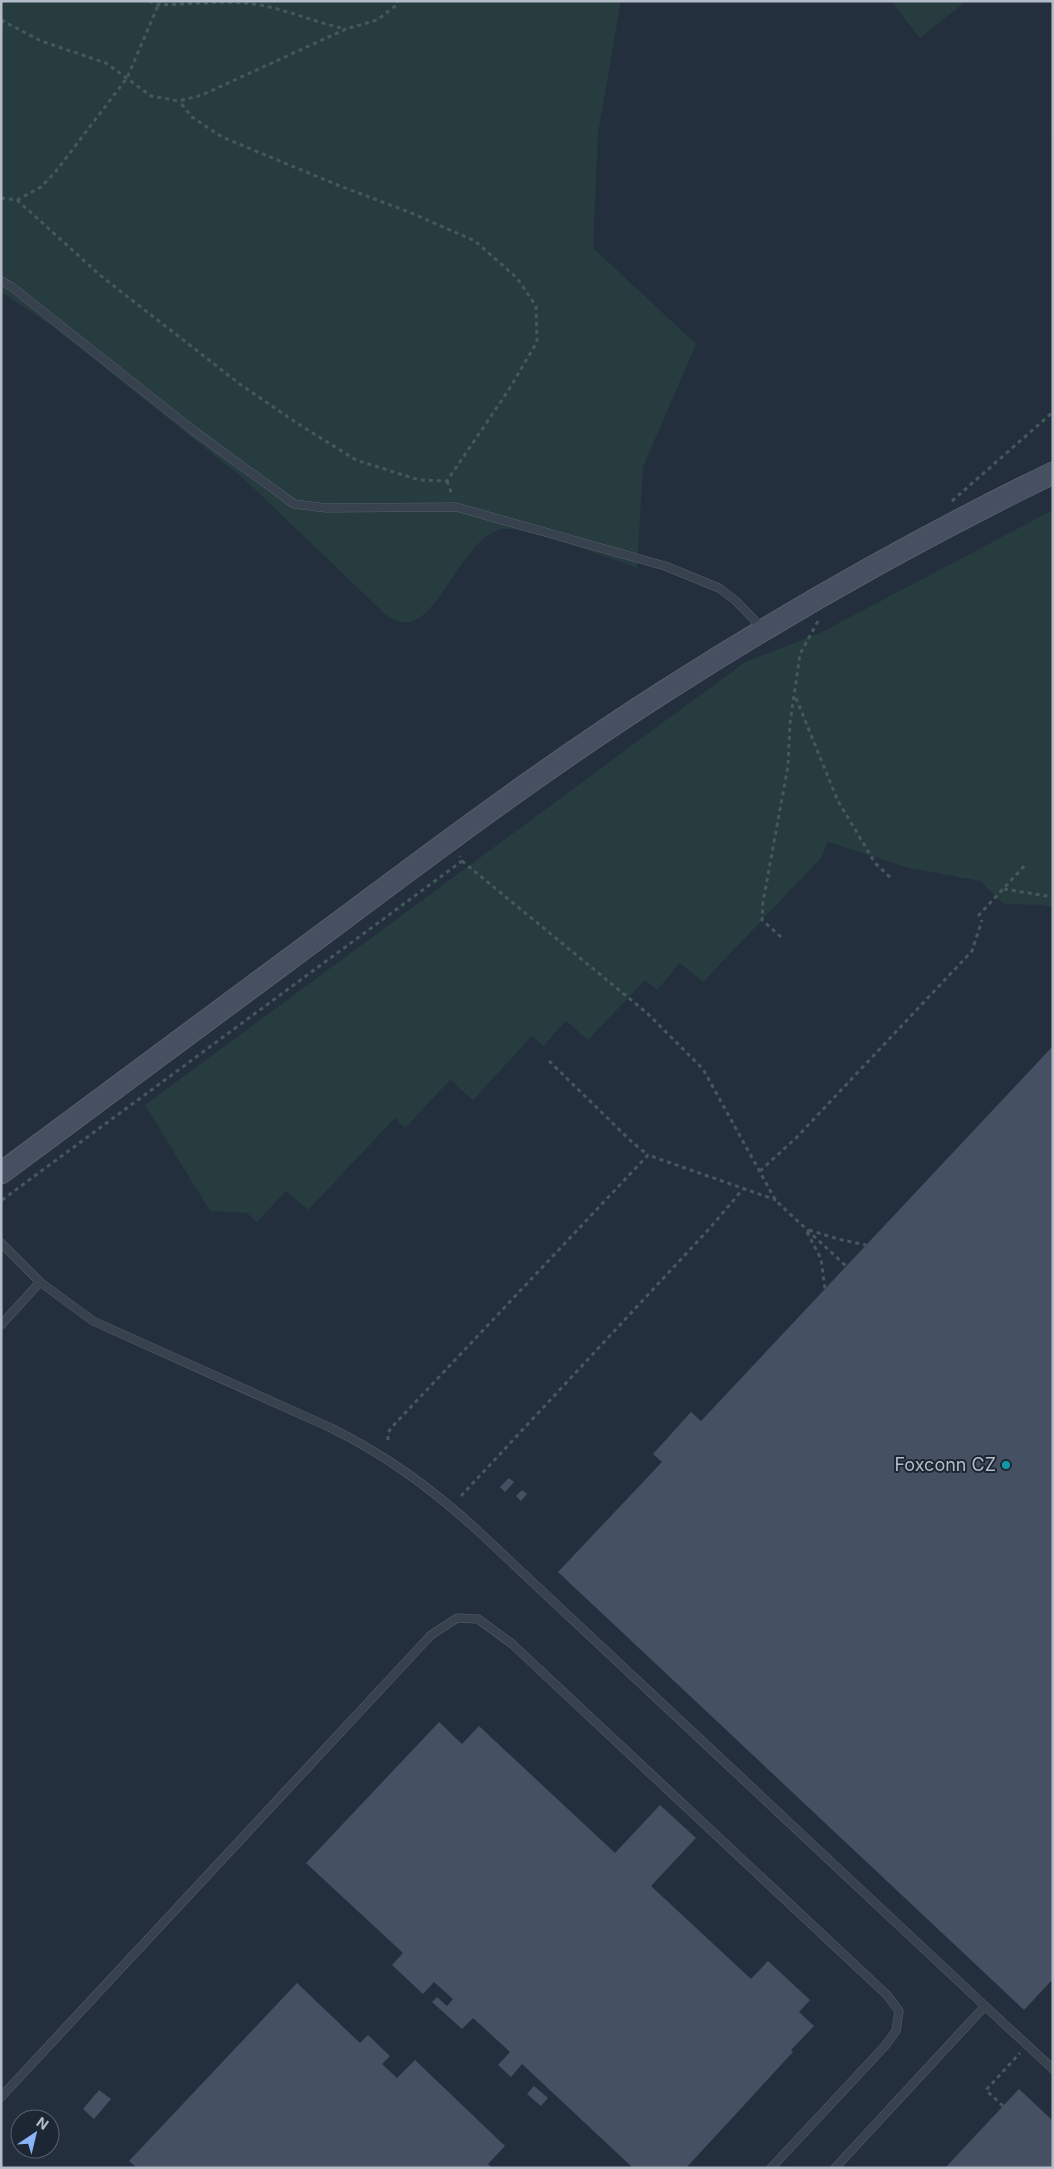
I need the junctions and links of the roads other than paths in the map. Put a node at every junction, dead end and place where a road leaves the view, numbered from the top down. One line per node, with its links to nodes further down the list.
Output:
1 (1, 281): 3 (lane)
2 (1053, 473): 3 (main road)
3 (763, 629): 4 (main road)
4 (1, 1173)
5 (1, 1243): 6 (lane)
6 (40, 1282): 7 (lane); 8 (lane)
7 (1, 1325)
8 (985, 2006): 9 (lane); 12 (lane)
9 (1053, 2070)
10 (1, 2097): 11 (lane)
11 (771, 2168)
12 (834, 2168)

